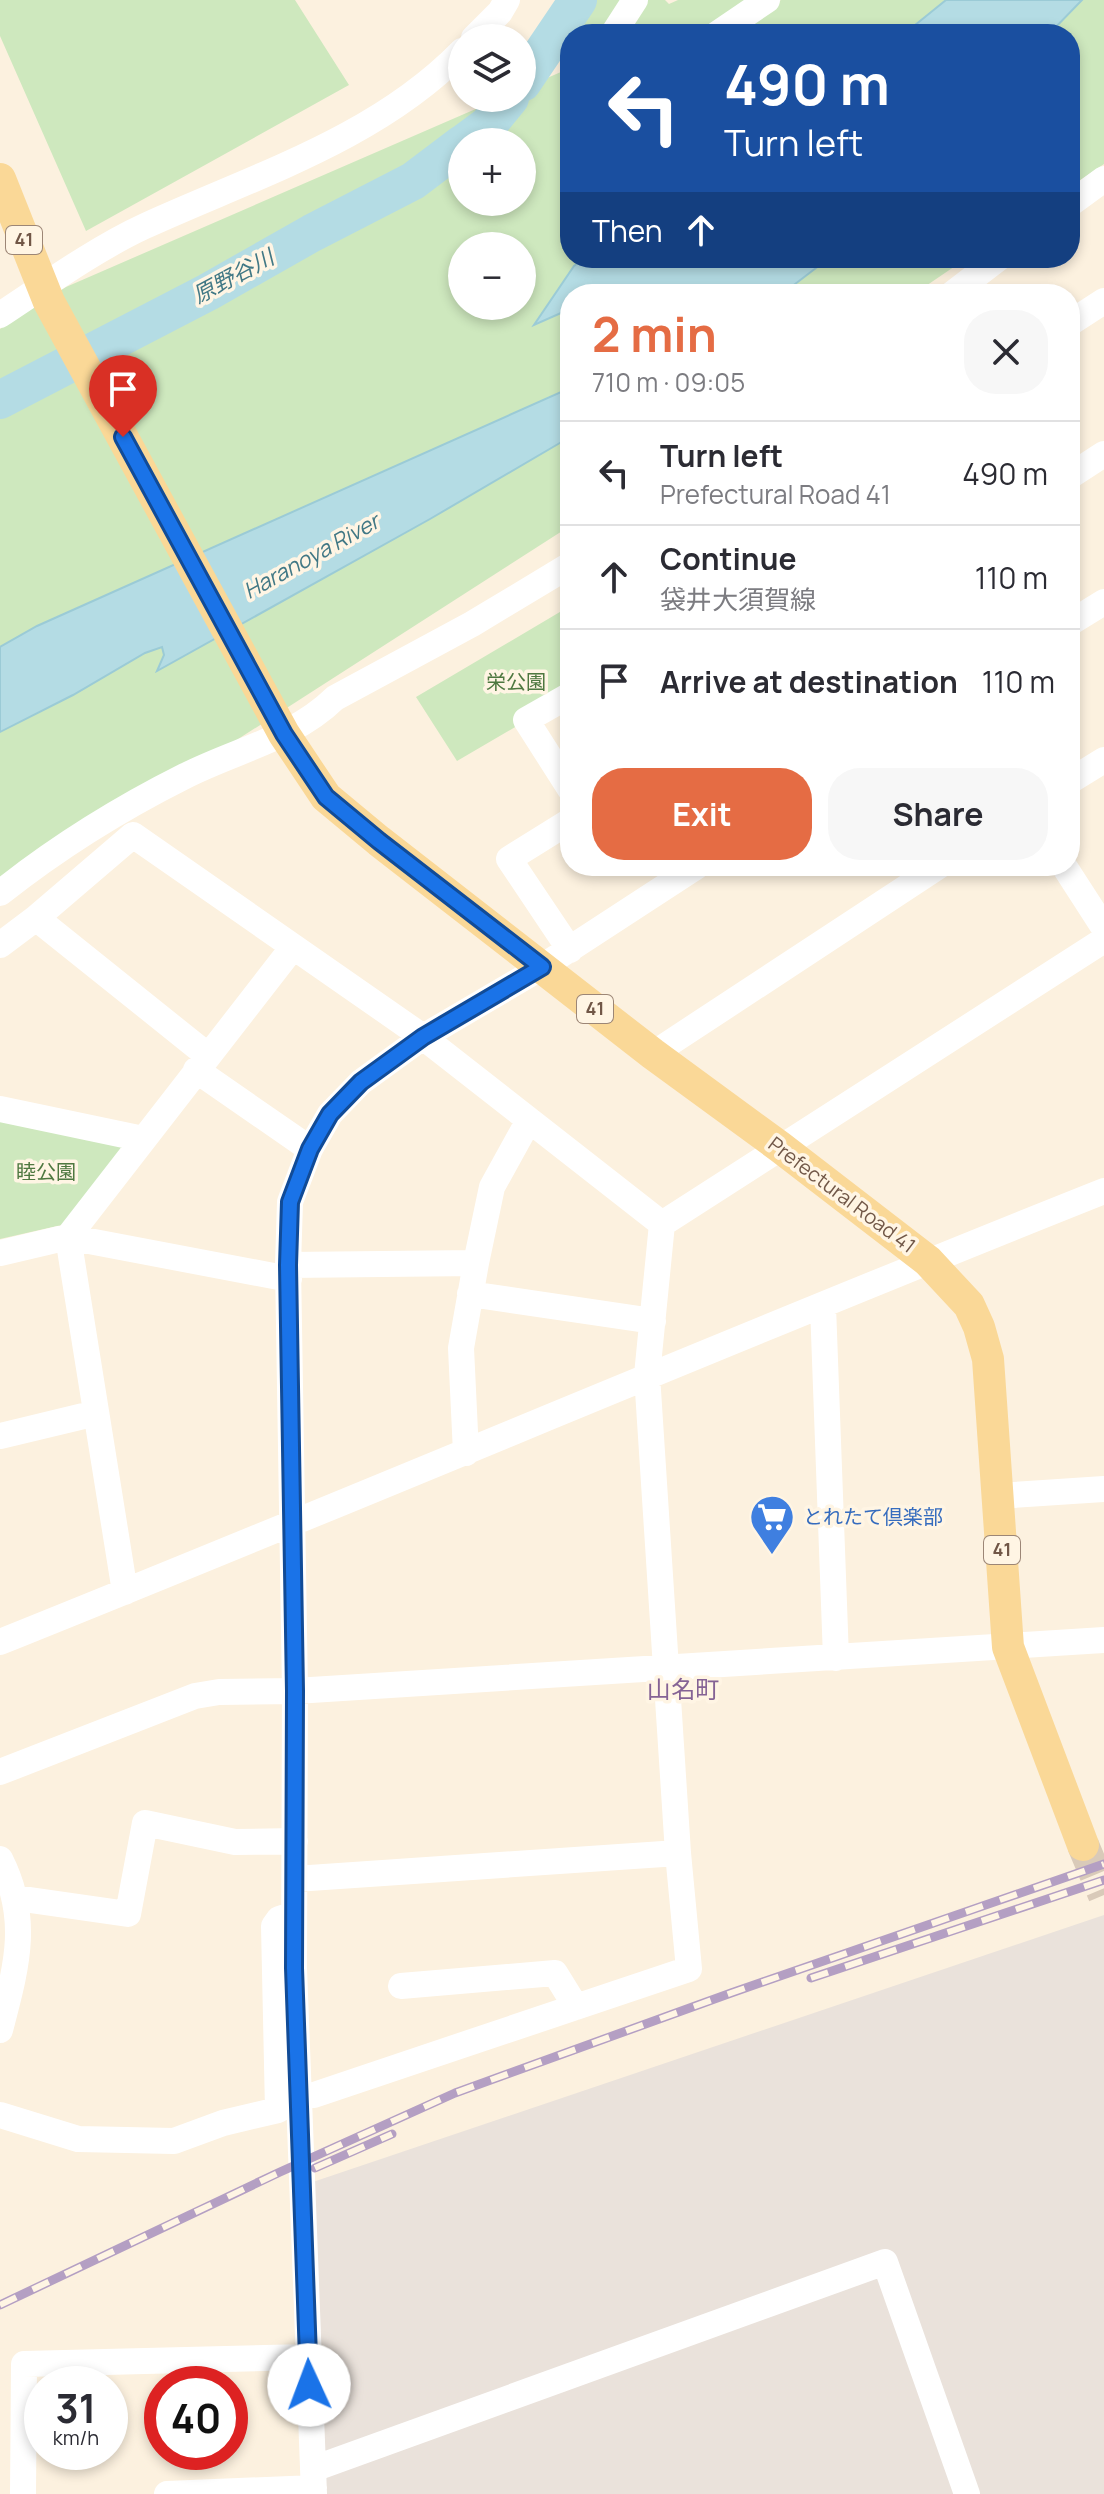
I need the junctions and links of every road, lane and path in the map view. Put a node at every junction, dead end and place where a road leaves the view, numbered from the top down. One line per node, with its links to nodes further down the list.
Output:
1 (507, 0): 4 (street)
2 (635, 0): 5 (street)
3 (767, 0): 6 (street)
4 (488, 24)
5 (619, 24)
6 (732, 24)
7 (448, 65): 13 (street)
8 (0, 179): 13 (main road, 41)
9 (1104, 179): 10 (street)
10 (1080, 197)
11 (986, 268): 12 (street)
12 (965, 284)
13 (46, 294): 15 (street); 25 (main road, 41)
14 (1104, 301): 16 (street)
15 (0, 315)
16 (1080, 317)
17 (1104, 454): 18 (street)
18 (1080, 470)
19 (560, 571): 23 (street)
20 (560, 592): 23 (street)
21 (1104, 602): 22 (street)
22 (1080, 617)
23 (472, 624): 25 (street)
24 (560, 701): 27 (street)
25 (284, 734): 33 (street); 40 (main road, Prefectural Road 41 / 41)
26 (1104, 760): 28 (street)
27 (560, 773)
28 (1080, 775)
29 (560, 827): 39 (street)
30 (682, 876): 39 (street)
31 (924, 876): 42 (street)
32 (1070, 876): 35 (street)
33 (2, 893)
34 (36, 918): 37 (street); 38 (street); 43 (street)
35 (1104, 928)
36 (1104, 940): 47 (street)
37 (0, 945)
38 (293, 947): 41 (street); 43 (street)
39 (570, 950): 40 (street)
40 (542, 967): 41 (street); 42 (main road, Prefectural Road 41 / 41)
41 (423, 1037): 45 (street); 48 (street)
42 (653, 1054): 47 (main road, Prefectural Road 41 / 41)
43 (202, 1062): 46 (street); 48 (street)
44 (0, 1109): 46 (street)
45 (529, 1120): 50 (street); 54 (street)
46 (143, 1139): 51 (street)
47 (780, 1147): 50 (street); 53 (main road, Prefectural Road 41 / 41)
48 (310, 1149): 55 (street)
49 (1104, 1191): 53 (street)
50 (662, 1224): 58 (street)
51 (68, 1237): 52 (street); 55 (street); 60 (street)
52 (0, 1253)
53 (928, 1261): 57 (street); 64 (main road, Prefectural Road 41 / 41)
54 (476, 1263): 55 (street); 56 (street)
55 (288, 1272): 65 (street)
56 (470, 1294): 58 (street); 62 (street)
57 (823, 1306): 59 (street); 70 (street)
58 (653, 1321): 59 (street)
59 (647, 1375): 62 (street); 71 (street)
60 (96, 1413): 61 (street); 66 (street)
61 (0, 1436)
62 (466, 1453): 65 (street)
63 (1104, 1489): 64 (street)
64 (998, 1496): 69 (main road, Prefectural Road 41 / 41)
65 (292, 1524): 66 (street); 72 (street)
66 (125, 1592): 68 (street)
67 (1104, 1640): 69 (street)
68 (0, 1642)
69 (1008, 1647): 70 (street); 75 (main road, Prefectural Road 41 / 41)
70 (836, 1658): 71 (street)
71 (666, 1669): 72 (street); 76 (street)
72 (295, 1691): 73 (street); 74 (street)
73 (0, 1772)
74 (295, 1841): 78 (street); 79 (street)
75 (1083, 1845)
76 (678, 1853): 78 (street); 82 (street)
77 (0, 1859): 79 (street)
78 (295, 1879): 80 (street)
79 (12, 1908): 83 (street)
80 (294, 1914): 85 (street); 86 (street)
81 (401, 1986): 82 (street)
82 (576, 2007): 84 (street)
83 (0, 2030)
84 (314, 2095)
85 (0, 2115)
86 (308, 2357): 87 (street); 88 (street)
87 (314, 2484): 89 (street); 90 (street)
88 (23, 2494)
89 (167, 2494)
90 (967, 2494)

